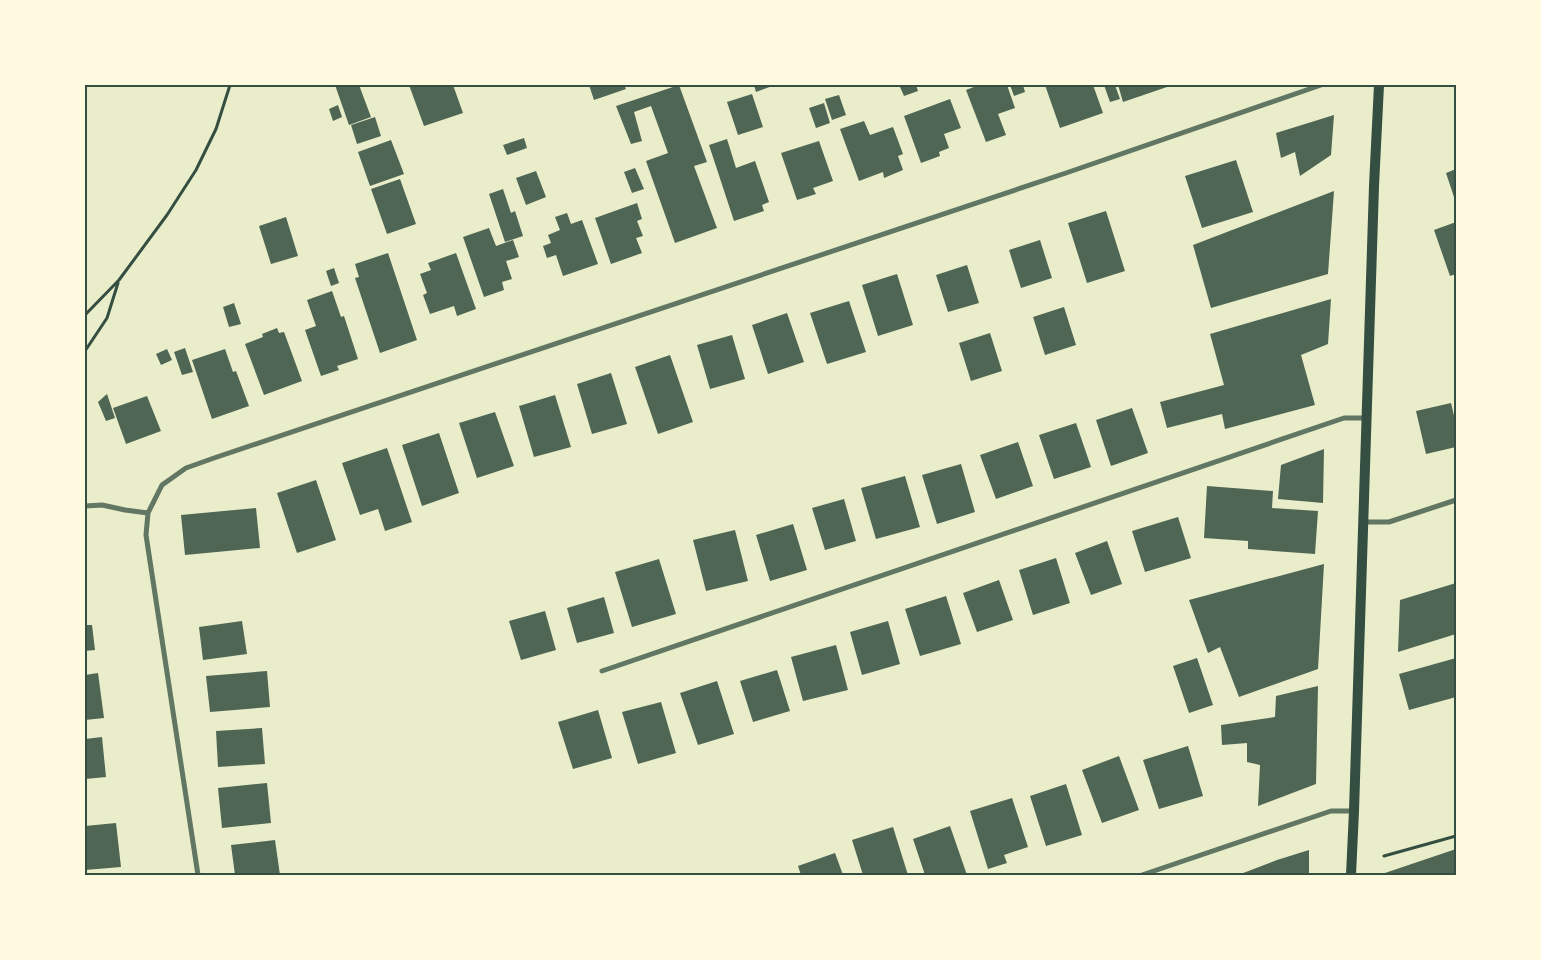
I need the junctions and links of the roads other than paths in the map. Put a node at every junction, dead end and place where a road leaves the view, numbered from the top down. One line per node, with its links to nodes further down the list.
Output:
1 (1321, 85): 6 (street)
2 (1379, 85): 3 (main road)
3 (1367, 418): 7 (main road); 8 (street)
4 (1456, 500): 7 (street)
5 (85, 506): 6 (street)
6 (148, 513): 10 (street)
7 (1363, 522): 9 (main road)
8 (602, 671)
9 (1354, 811): 11 (street); 12 (main road)
10 (198, 875)
11 (1142, 875)
12 (1351, 875)

